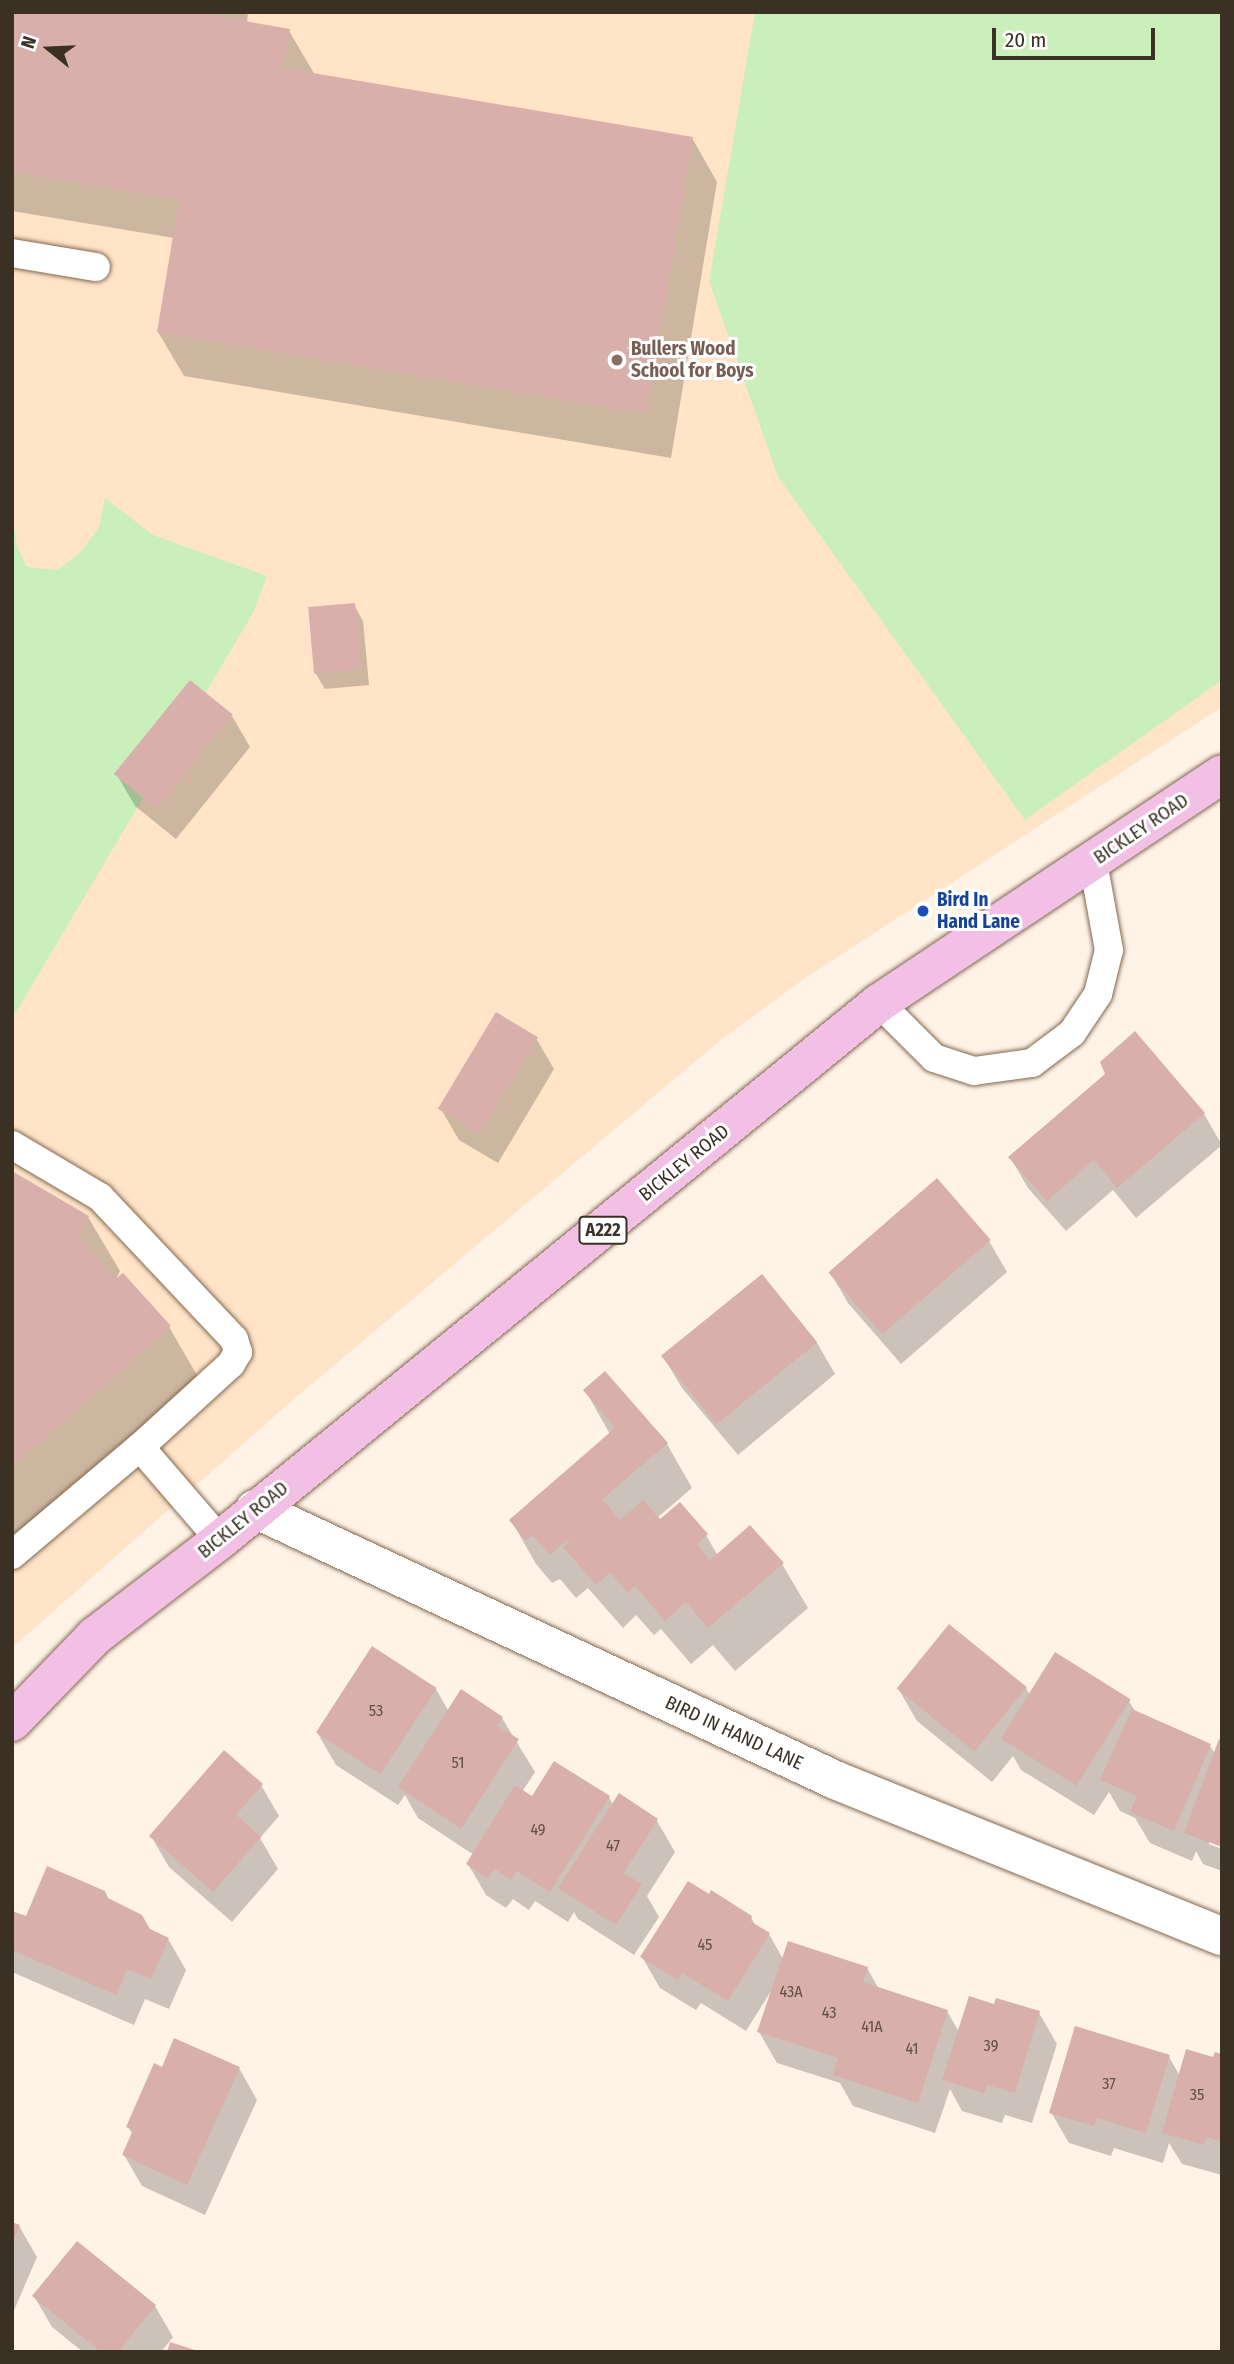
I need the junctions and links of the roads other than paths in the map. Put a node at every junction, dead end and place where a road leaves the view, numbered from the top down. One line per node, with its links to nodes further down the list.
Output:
1 (12, 253): 2 (lane)
2 (96, 267)
3 (1222, 774): 4 (main road, BICKLEY ROAD / A222)
4 (1093, 862): 5 (main road, BICKLEY ROAD / A222); 5 (lane)
5 (879, 1003): 8 (main road, BICKLEY ROAD / A222)
6 (12, 1145): 7 (lane)
7 (140, 1447): 9 (lane); 10 (lane)
8 (255, 1509): 9 (main road, BICKLEY ROAD / A222); 12 (street, BIRD IN HAND LANE)
9 (220, 1540): 11 (main road, BICKLEY ROAD / A222)
10 (12, 1555)
11 (12, 1721)
12 (1222, 1936)

